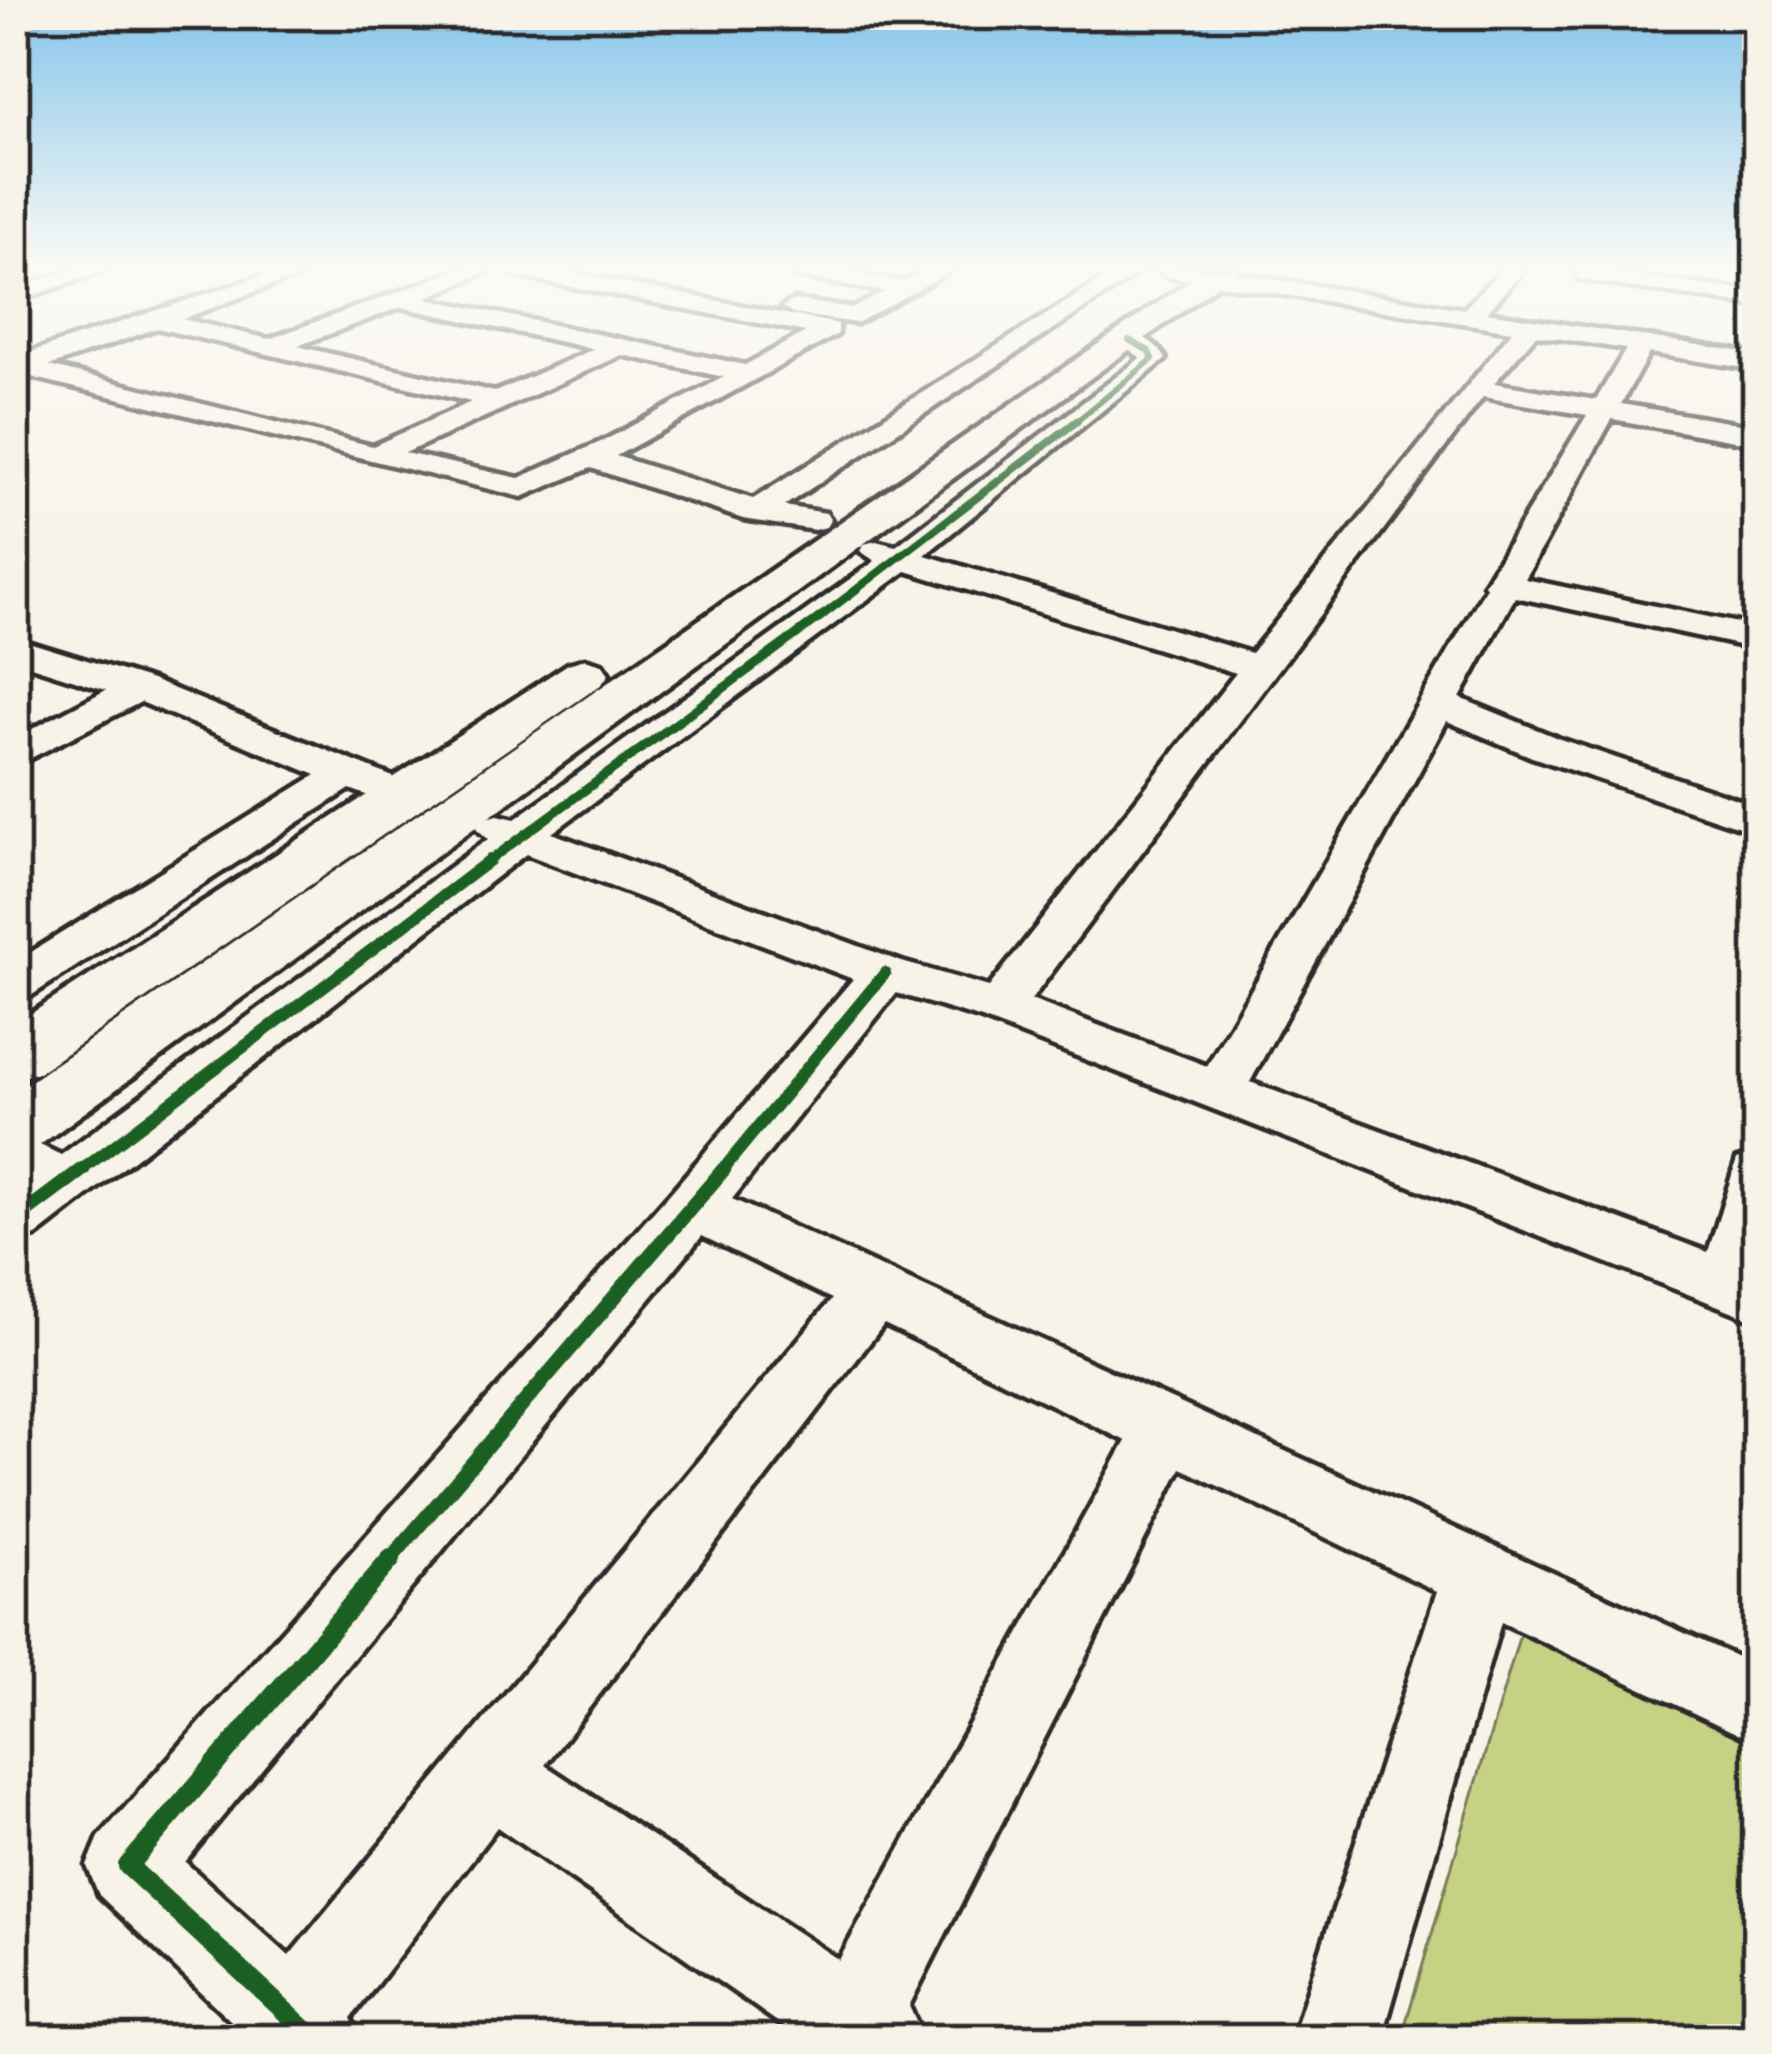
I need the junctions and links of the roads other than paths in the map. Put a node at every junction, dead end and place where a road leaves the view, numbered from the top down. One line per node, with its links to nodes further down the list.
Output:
1 (352, 365): 14 (street)
2 (577, 365): 14 (street)
3 (705, 365): 12 (street)
4 (765, 365): 12 (street)
5 (984, 365): 19 (street)
6 (1062, 365): 20 (main road)
7 (1089, 365): 20 (main road)
8 (1146, 365): 21 (street)
9 (1497, 365): 13 (street)
10 (1631, 365): 15 (street)
11 (18, 367): 17 (street)
12 (749, 374): 18 (street)
13 (1477, 388): 15 (street); 25 (street)
14 (496, 400): 17 (street)
15 (1608, 410): 16 (street); 22 (street)
16 (1757, 436)
17 (376, 455): 18 (street)
18 (590, 458): 19 (street)
19 (754, 512): 20 (street)
20 (827, 530): 21 (street); 30 (main road); 30 (main road)
21 (900, 559): 25 (street); 32 (street)
22 (1501, 584): 23 (street); 27 (street)
23 (1757, 638)
24 (15, 649): 26 (street)
25 (1260, 668): 35 (street)
26 (140, 688): 28 (street); 29 (street)
27 (1436, 702): 31 (street); 37 (street)
28 (15, 754)
29 (346, 774): 30 (street); 34 (street)
30 (430, 806): 32 (street); 36 (main road); 38 (main road)
31 (1757, 820)
32 (523, 835): 33 (street); 41 (street)
33 (885, 973): 35 (street); 42 (street)
34 (15, 984)
35 (1000, 1007): 37 (street)
36 (15, 1056)
37 (1219, 1090): 45 (street)
38 (15, 1127)
39 (15, 1154): 41 (street)
40 (1757, 1174): 45 (street)
41 (62, 1184): 43 (street)
42 (693, 1206): 44 (street); 50 (street)
43 (15, 1220)
44 (874, 1291): 46 (street); 49 (street)
45 (1744, 1291)
46 (1167, 1429): 47 (street); 51 (street)
47 (1478, 1575): 48 (street); 52 (street)
48 (1757, 1705)
49 (490, 1774): 50 (street); 51 (street)
50 (304, 2030)
51 (867, 2030)
52 (1337, 2039)

